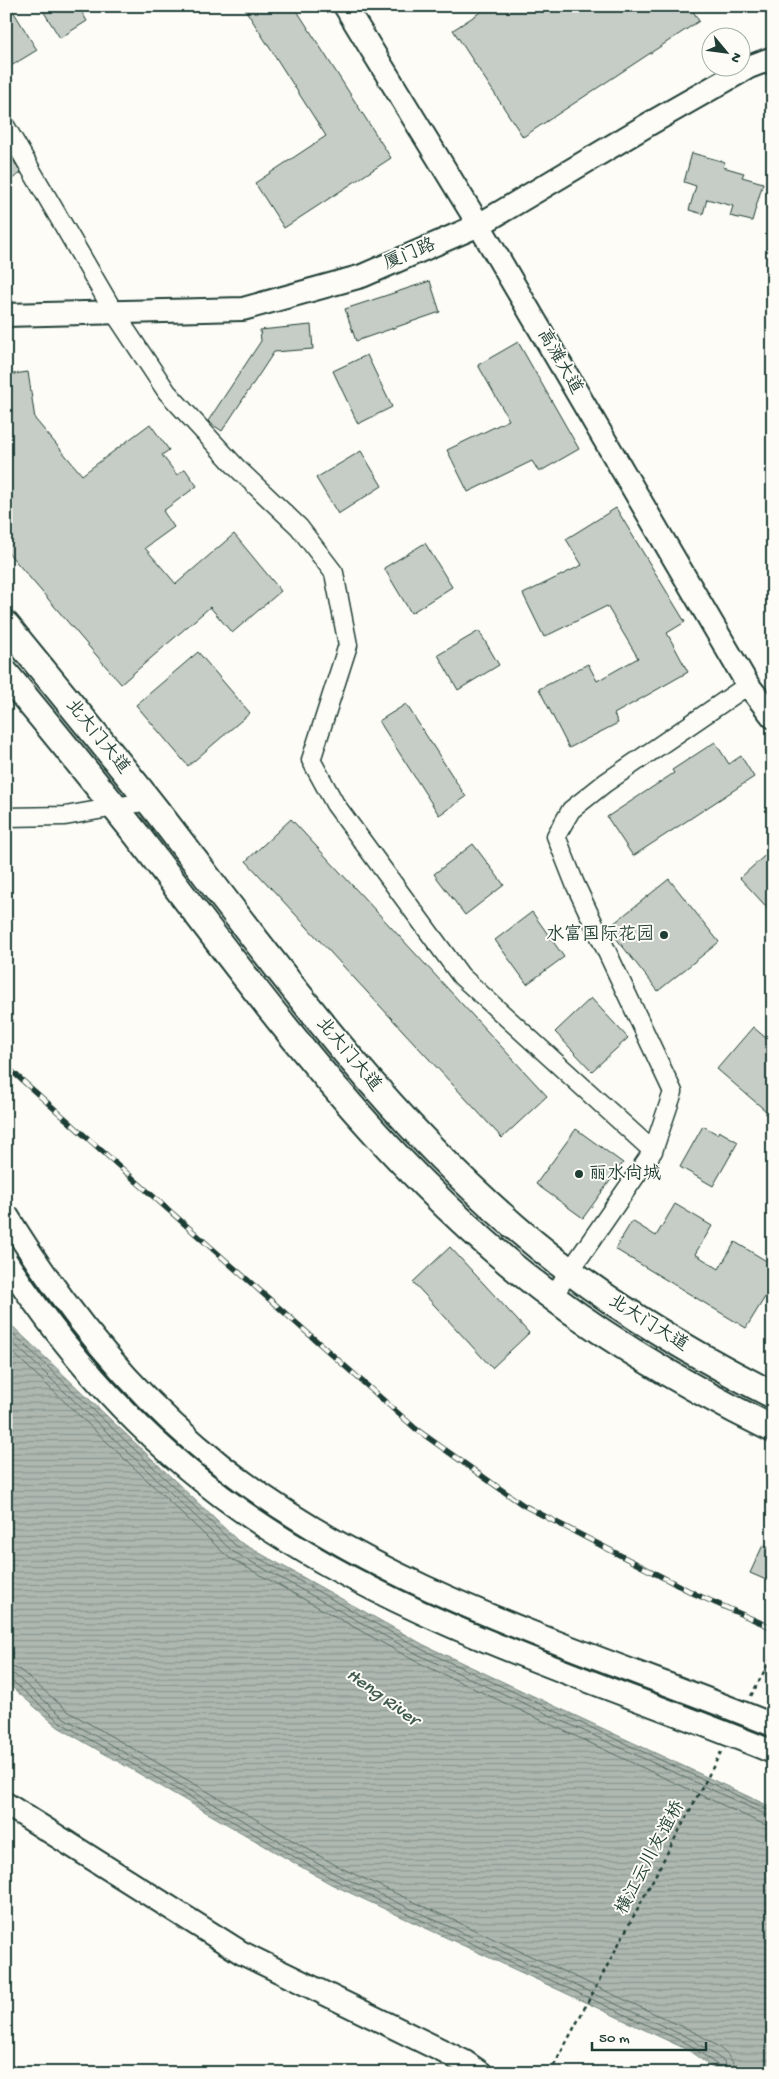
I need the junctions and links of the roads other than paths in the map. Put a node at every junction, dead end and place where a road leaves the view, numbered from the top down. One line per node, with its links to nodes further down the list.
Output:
1 (345, 6): 4 (main road, 高滩大道)
2 (773, 58): 4 (main road, 厦门路)
3 (6, 127): 5 (street)
4 (479, 225): 5 (main road, 厦门路); 9 (main road, 高滩大道)
5 (114, 312): 6 (main road, 厦门路); 14 (street)
6 (6, 315)
7 (6, 625): 11 (highway, 北大门大道)
8 (6, 674): 12 (highway, 北大门大道)
9 (748, 685): 10 (main road, 高滩大道); 14 (street)
10 (773, 717)
11 (149, 801): 12 (street); 17 (highway, 北大门大道)
12 (114, 807): 13 (street); 18 (highway, 北大门大道)
13 (6, 817)
14 (652, 1151): 17 (street)
15 (6, 1214): 21 (main road, bridge)
16 (6, 1261): 22 (main road, bridge)
17 (569, 1271): 18 (street); 19 (highway, 北大门大道)
18 (552, 1296): 20 (highway, 北大门大道)
19 (773, 1395)
20 (773, 1429)
21 (773, 1725)
22 (773, 1752)
23 (6, 1804): 24 (main road)
24 (481, 2073)

